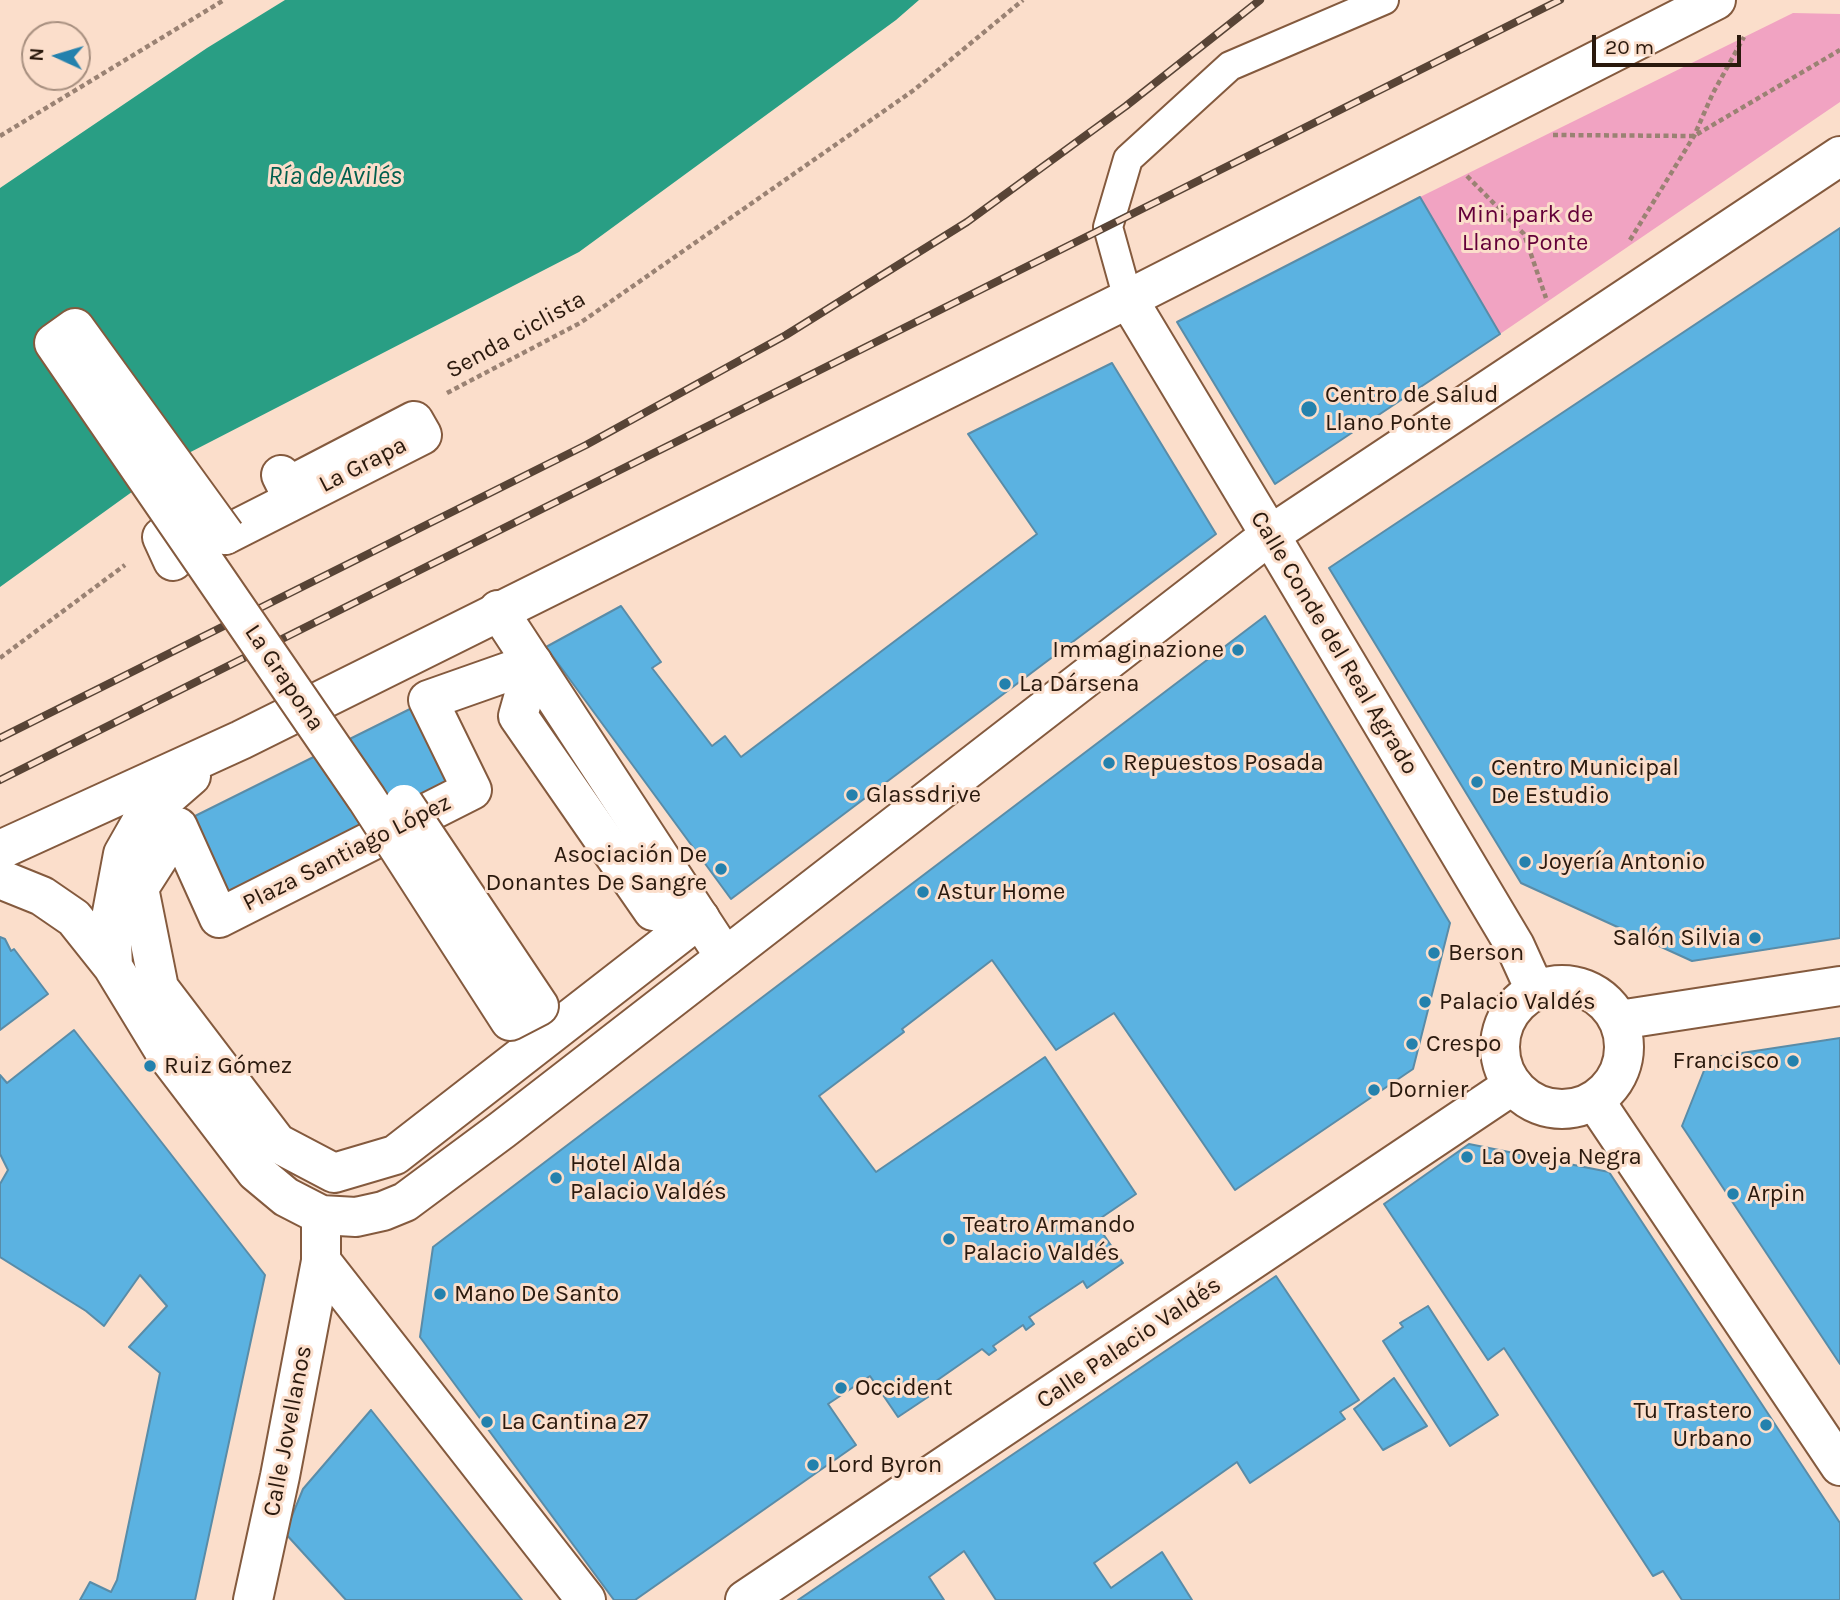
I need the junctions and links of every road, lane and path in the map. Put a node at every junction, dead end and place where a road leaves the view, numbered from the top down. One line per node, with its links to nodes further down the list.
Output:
1 (224, 0): 8 (path)
2 (1023, 0): 14 (path, Senda ciclista)
3 (1384, 0): 12 (lane)
4 (1716, 0): 10 (street)
5 (1746, 35): 9 (path)
6 (1840, 50): 9 (path)
7 (1547, 135): 9 (path)
8 (0, 136)
9 (1694, 136)
10 (1434, 144): 12 (street); 13 (path)
11 (1840, 156): 13 (street)
12 (1128, 299): 17 (street, Calle Conde del Real Agrado); 19 (street)
13 (1562, 342): 17 (street)
14 (443, 395)
15 (281, 475): 16 (street, La Grapa)
16 (225, 535): 23 (street, La Grapona, bridge)
17 (1270, 536): 27 (street); 30 (street, Calle Conde del Real Agrado)
18 (168, 549): 20 (path)
19 (499, 610): 21 (street); 22 (street)
20 (0, 658)
21 (533, 663): 26 (street); 26 (street, Plaza Santiago López)
22 (241, 740): 24 (street); 28 (street)
23 (397, 808)
24 (0, 850)
25 (0, 879): 28 (street)
26 (700, 918): 27 (street)
27 (725, 957): 34 (street)
28 (113, 967): 34 (street)
29 (1840, 986): 31 (street)
30 (1535, 990): 31 (street); 32 (street)
31 (1619, 1020): 33 (street)
32 (1513, 1085): 33 (street); 39 (street, Calle Palacio Valdés)
33 (1595, 1101): 36 (street)
34 (321, 1216): 35 (street, Calle Jovellanos)
35 (321, 1261): 37 (street, Calle Jovellanos); 38 (street)
36 (1840, 1465)
37 (253, 1600)
38 (586, 1600)
39 (745, 1600)

